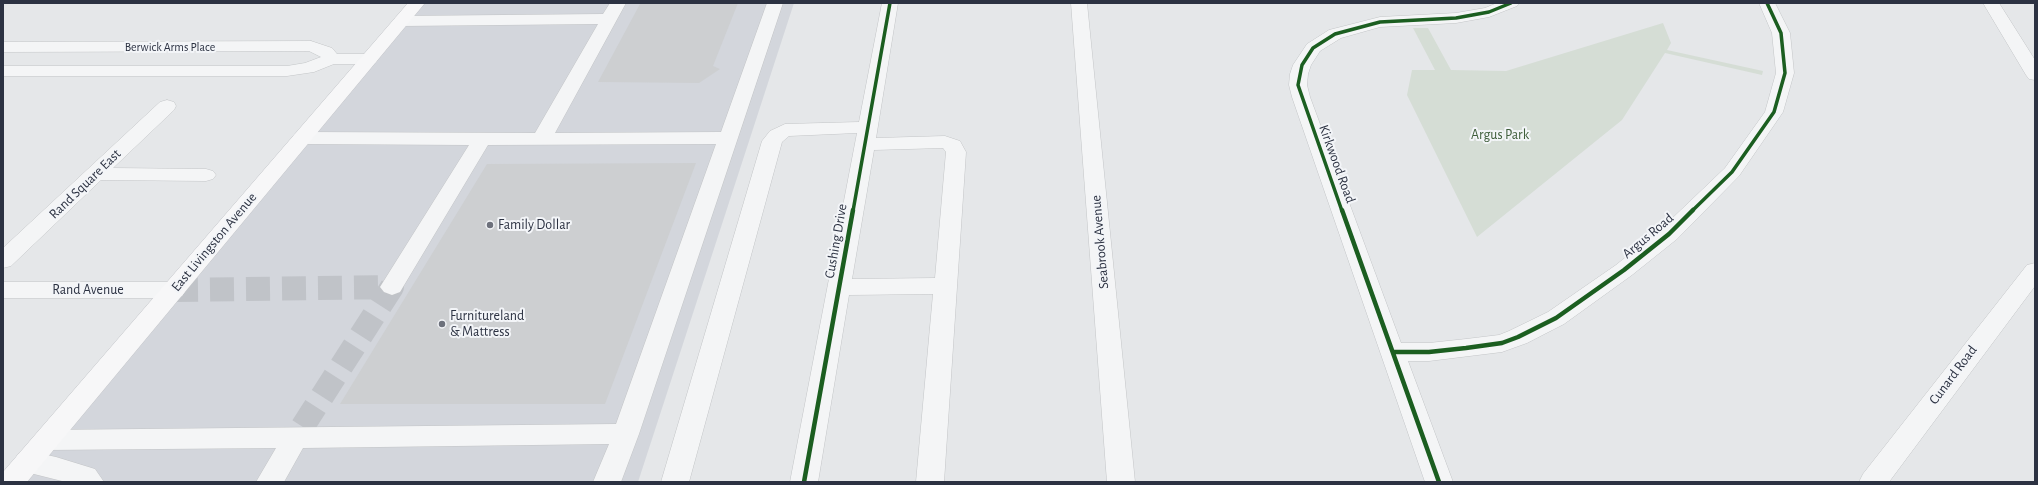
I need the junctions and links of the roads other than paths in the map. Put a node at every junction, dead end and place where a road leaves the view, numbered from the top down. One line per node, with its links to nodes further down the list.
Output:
1 (417, 3): 10 (main road, East Livingston Avenue)
2 (618, 3): 9 (street)
3 (776, 3): 21 (street)
4 (890, 3): 19 (street, Cushing Drive)
5 (1079, 3): 45 (street, Seabrook Avenue)
6 (1511, 3): 33 (street, Kirkwood Road)
7 (1766, 3): 33 (street, Argus Road)
8 (1991, 3): 17 (street)
9 (608, 19): 10 (street); 23 (street)
10 (402, 21): 14 (main road, East Livingston Avenue)
11 (3, 47): 12 (street, Berwick Arms Place)
12 (155, 47): 13 (street, Berwick Arms Place); 16 (street)
13 (332, 59): 14 (street, Berwick Arms Place); 16 (street, Berwick Arms Place)
14 (369, 60): 20 (main road, East Livingston Avenue)
15 (3, 71): 16 (street, Berwick Arms Place)
16 (128, 71)
17 (2035, 75)
18 (167, 106): 24 (street, Rand Square East)
19 (866, 135): 28 (street); 30 (street, Cushing Drive); 42 (street)
20 (302, 138): 22 (street); 32 (main road, East Livingston Avenue)
21 (729, 138): 23 (street); 34 (street)
22 (482, 139): 23 (street); 29 (street)
23 (541, 140)
24 (95, 174): 25 (street); 26 (street, Rand Square East)
25 (206, 175)
26 (3, 261)
27 (2035, 270): 47 (street, Cunard Road)
28 (946, 286): 30 (street); 44 (street)
29 (392, 287)
30 (839, 287): 43 (street, Cushing Drive)
31 (3, 290): 32 (street, Rand Avenue)
32 (174, 290): 36 (main road, East Livingston Avenue)
33 (1392, 352): 46 (street, Kirkwood Road)
34 (626, 434): 35 (street); 41 (street)
35 (296, 437): 36 (street); 40 (street)
36 (46, 440): 37 (main road, East Livingston Avenue)
37 (28, 462): 38 (main road, East Livingston Avenue); 39 (street)
38 (11, 482)
39 (90, 482)
40 (270, 482)
41 (607, 482)
42 (675, 482)
43 (804, 482)
44 (930, 482)
45 (1121, 482)
46 (1439, 482)
47 (1873, 482)

